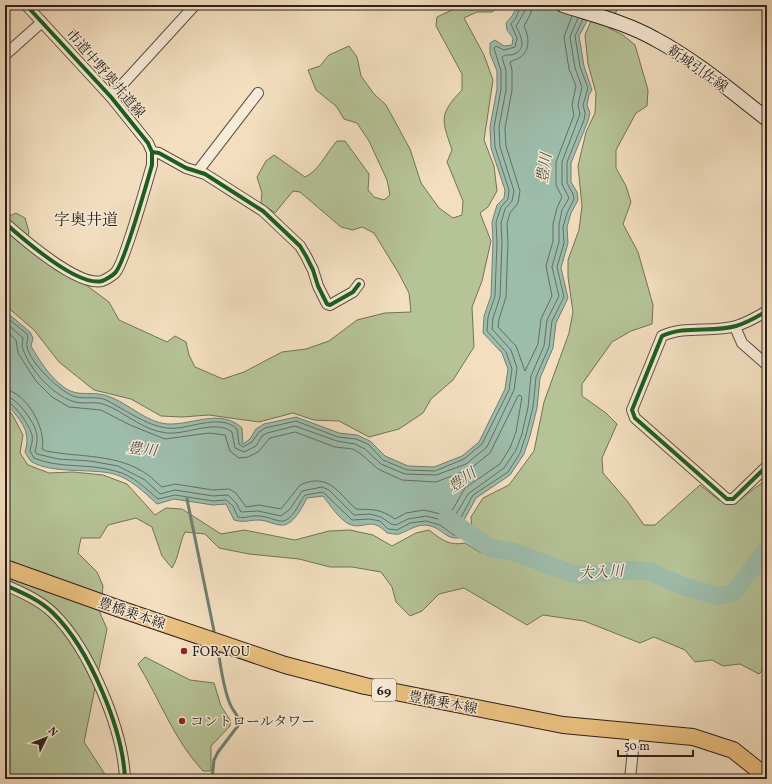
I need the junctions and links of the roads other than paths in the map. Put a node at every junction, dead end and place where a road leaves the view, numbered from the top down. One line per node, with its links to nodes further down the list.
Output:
1 (26, 5): 4 (street, 市道中野奥井道線)
2 (195, 5): 7 (street)
3 (564, 5): 8 (main road, 新城引佐線)
4 (42, 22): 5 (street); 7 (street, 市道中野奥井道線)
5 (5, 55)
6 (258, 93): 10 (street)
7 (111, 96): 9 (street, 市道中野奥井道線)
8 (767, 119)
9 (150, 148): 10 (street); 11 (street)
10 (198, 171): 12 (street)
11 (5, 223)
12 (359, 284)
13 (767, 311): 14 (street)
14 (735, 327): 15 (street); 16 (street)
15 (767, 366)
16 (767, 466)
17 (5, 568): 19 (main road, 豊橋乗本線 / 69)
18 (5, 585): 21 (street)
19 (635, 731): 20 (main road, 豊橋乗本線 / 69); 22 (street)
20 (767, 777)
21 (125, 779)
22 (630, 779)

